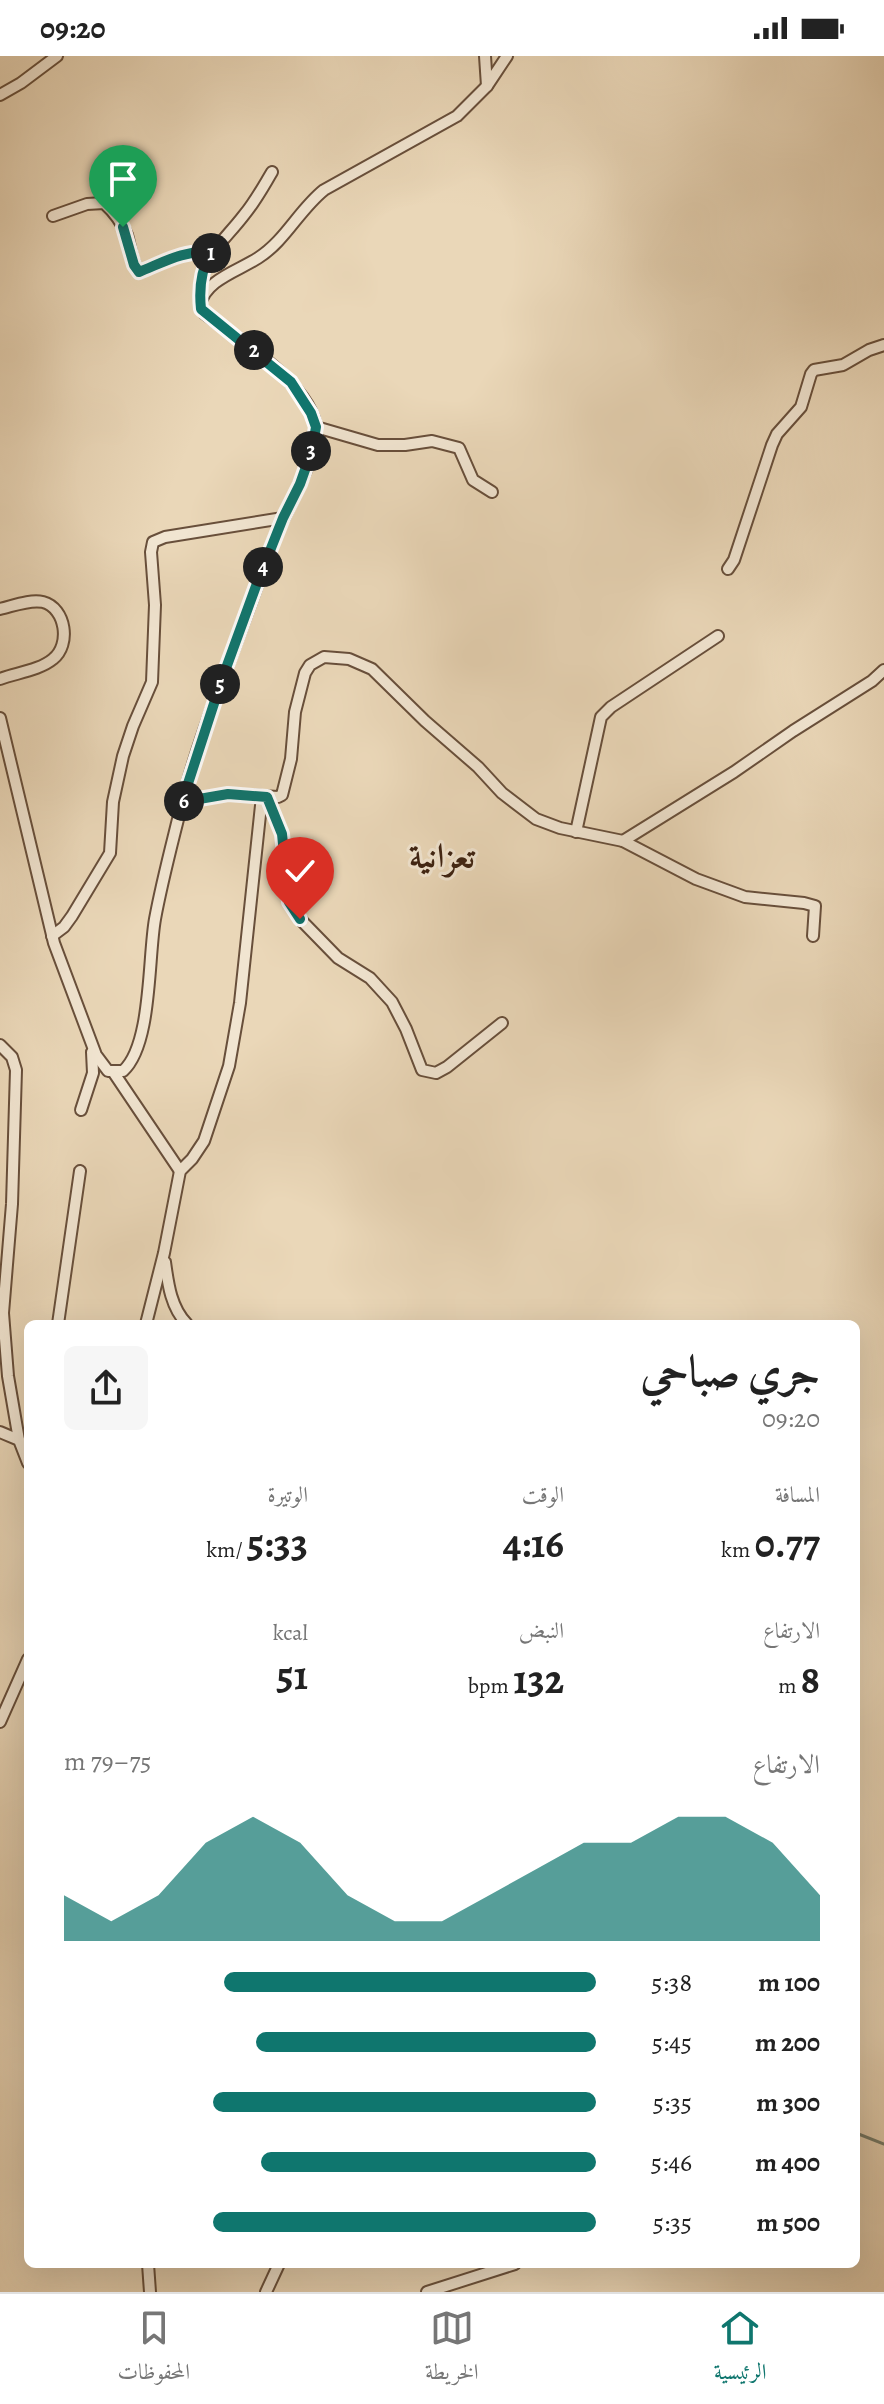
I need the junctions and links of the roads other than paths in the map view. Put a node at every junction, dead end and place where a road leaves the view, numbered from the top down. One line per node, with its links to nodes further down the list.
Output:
1 (57, 56): 5 (street)
2 (485, 56): 4 (street)
3 (507, 56): 4 (street)
4 (487, 86): 9 (street)
5 (0, 95)
6 (272, 172): 8 (street)
7 (53, 216): 8 (street)
8 (211, 253): 9 (street)
9 (201, 299): 11 (street)
10 (884, 345): 14 (street)
11 (316, 427): 12 (street); 13 (street)
12 (492, 492)
13 (283, 518): 21 (street); 24 (street)
14 (728, 569)
15 (0, 609): 18 (street)
16 (718, 636): 22 (street)
17 (884, 670): 23 (street)
18 (0, 679)
19 (0, 718): 24 (street)
20 (265, 797): 21 (street); 22 (street); 26 (street); 32 (street)
21 (182, 802): 29 (street)
22 (576, 832): 23 (street)
23 (623, 841): 25 (street)
24 (52, 936): 28 (street)
25 (813, 936)
26 (502, 1023)
27 (0, 1045): 38 (street)
28 (92, 1046): 29 (street); 30 (street)
29 (114, 1073): 32 (street)
30 (81, 1110)
31 (80, 1171): 34 (street)
32 (180, 1171): 33 (street)
33 (164, 1253): 35 (street); 36 (street)
34 (59, 1320)
35 (147, 1320)
36 (184, 1320)
37 (0, 1432): 38 (street)
38 (19, 1440): 39 (street)
39 (24, 1453)
40 (24, 1668): 41 (street)
41 (0, 1722)
42 (148, 2268): 45 (street)
43 (277, 2268): 46 (street)
44 (502, 2268): 47 (street)
45 (150, 2292)
46 (266, 2292)
47 (427, 2292)

